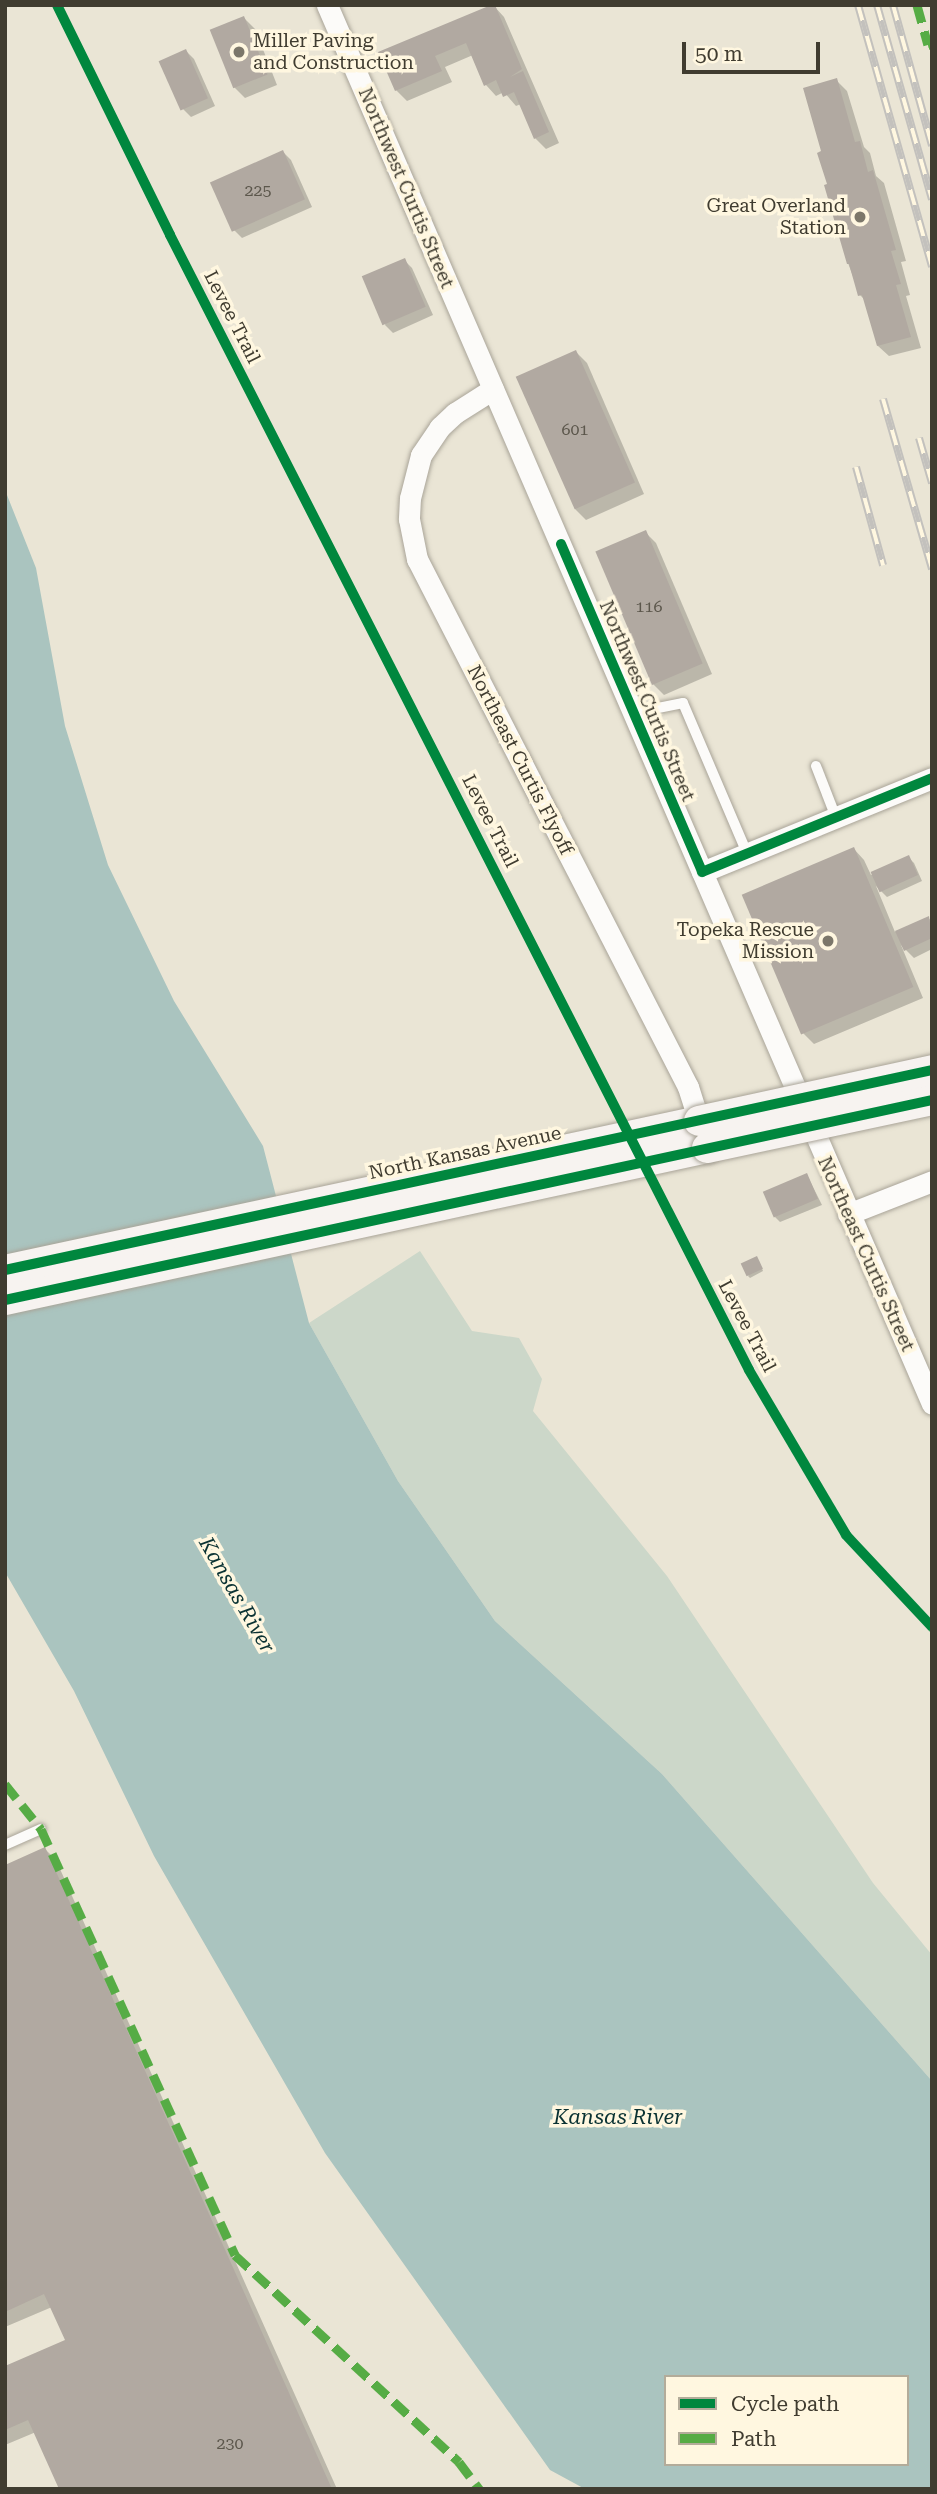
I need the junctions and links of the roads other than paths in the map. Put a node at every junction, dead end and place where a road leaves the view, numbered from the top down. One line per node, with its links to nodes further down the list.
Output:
1 (327, 5): 2 (street, Northwest Curtis Street)
2 (493, 389): 3 (street, Northwest Curtis Street); 11 (street, Northeast Curtis Flyoff)
3 (633, 713): 7 (lane); 8 (street, Northwest Curtis Street)
4 (816, 766): 6 (lane)
5 (932, 778): 6 (street)
6 (835, 815): 7 (street)
7 (747, 853): 8 (street)
8 (702, 872): 13 (street, Northeast Curtis Street)
9 (932, 1070): 11 (main road, North Kansas Avenue, bridge)
10 (932, 1100): 11 (main road, North Kansas Avenue, bridge)
11 (703, 1135): 14 (main road, North Kansas Avenue); 15 (main road, North Kansas Avenue)
12 (932, 1181): 13 (street)
13 (848, 1214): 16 (street, Northeast Curtis Street)
14 (5, 1270)
15 (5, 1300)
16 (932, 1404)
17 (41, 1829): 18 (lane)
18 (5, 1845)

